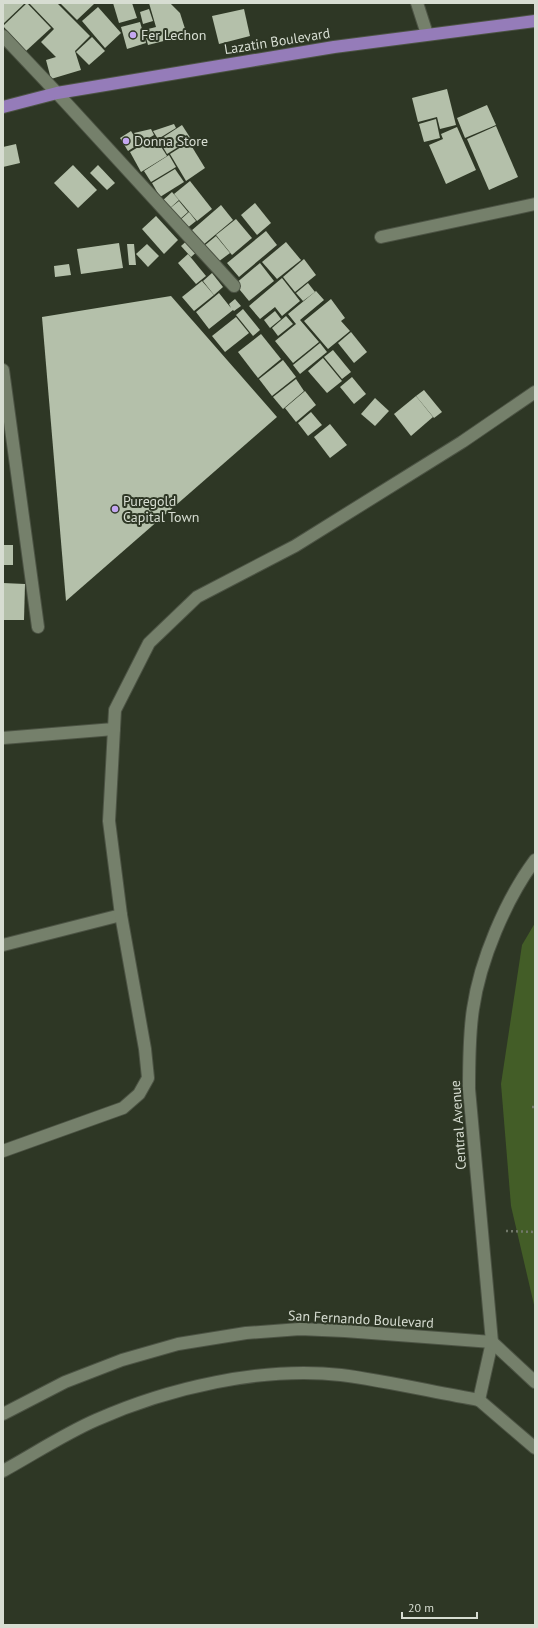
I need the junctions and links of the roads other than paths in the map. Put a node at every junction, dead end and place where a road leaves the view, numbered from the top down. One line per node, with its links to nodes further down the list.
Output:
1 (417, 3): 3 (street)
2 (535, 21): 3 (main road, Lazatin Boulevard)
3 (427, 34): 5 (main road, Lazatin Boulevard)
4 (3, 36): 5 (street)
5 (57, 93): 6 (main road, Lazatin Boulevard); 9 (street)
6 (3, 107)
7 (535, 204): 8 (street)
8 (381, 237)
9 (234, 286)
10 (3, 370): 12 (street)
11 (535, 392): 13 (street)
12 (38, 627)
13 (114, 729): 14 (street); 16 (street)
14 (3, 738)
15 (535, 860): 19 (street, Central Avenue)
16 (121, 915): 17 (street); 18 (street)
17 (3, 945)
18 (3, 1151)
19 (492, 1342): 20 (street); 21 (street, Central Avenue); 22 (street, San Fernando Boulevard)
20 (535, 1382)
21 (479, 1400): 23 (street); 24 (street)
22 (3, 1414)
23 (535, 1448)
24 (3, 1471)

